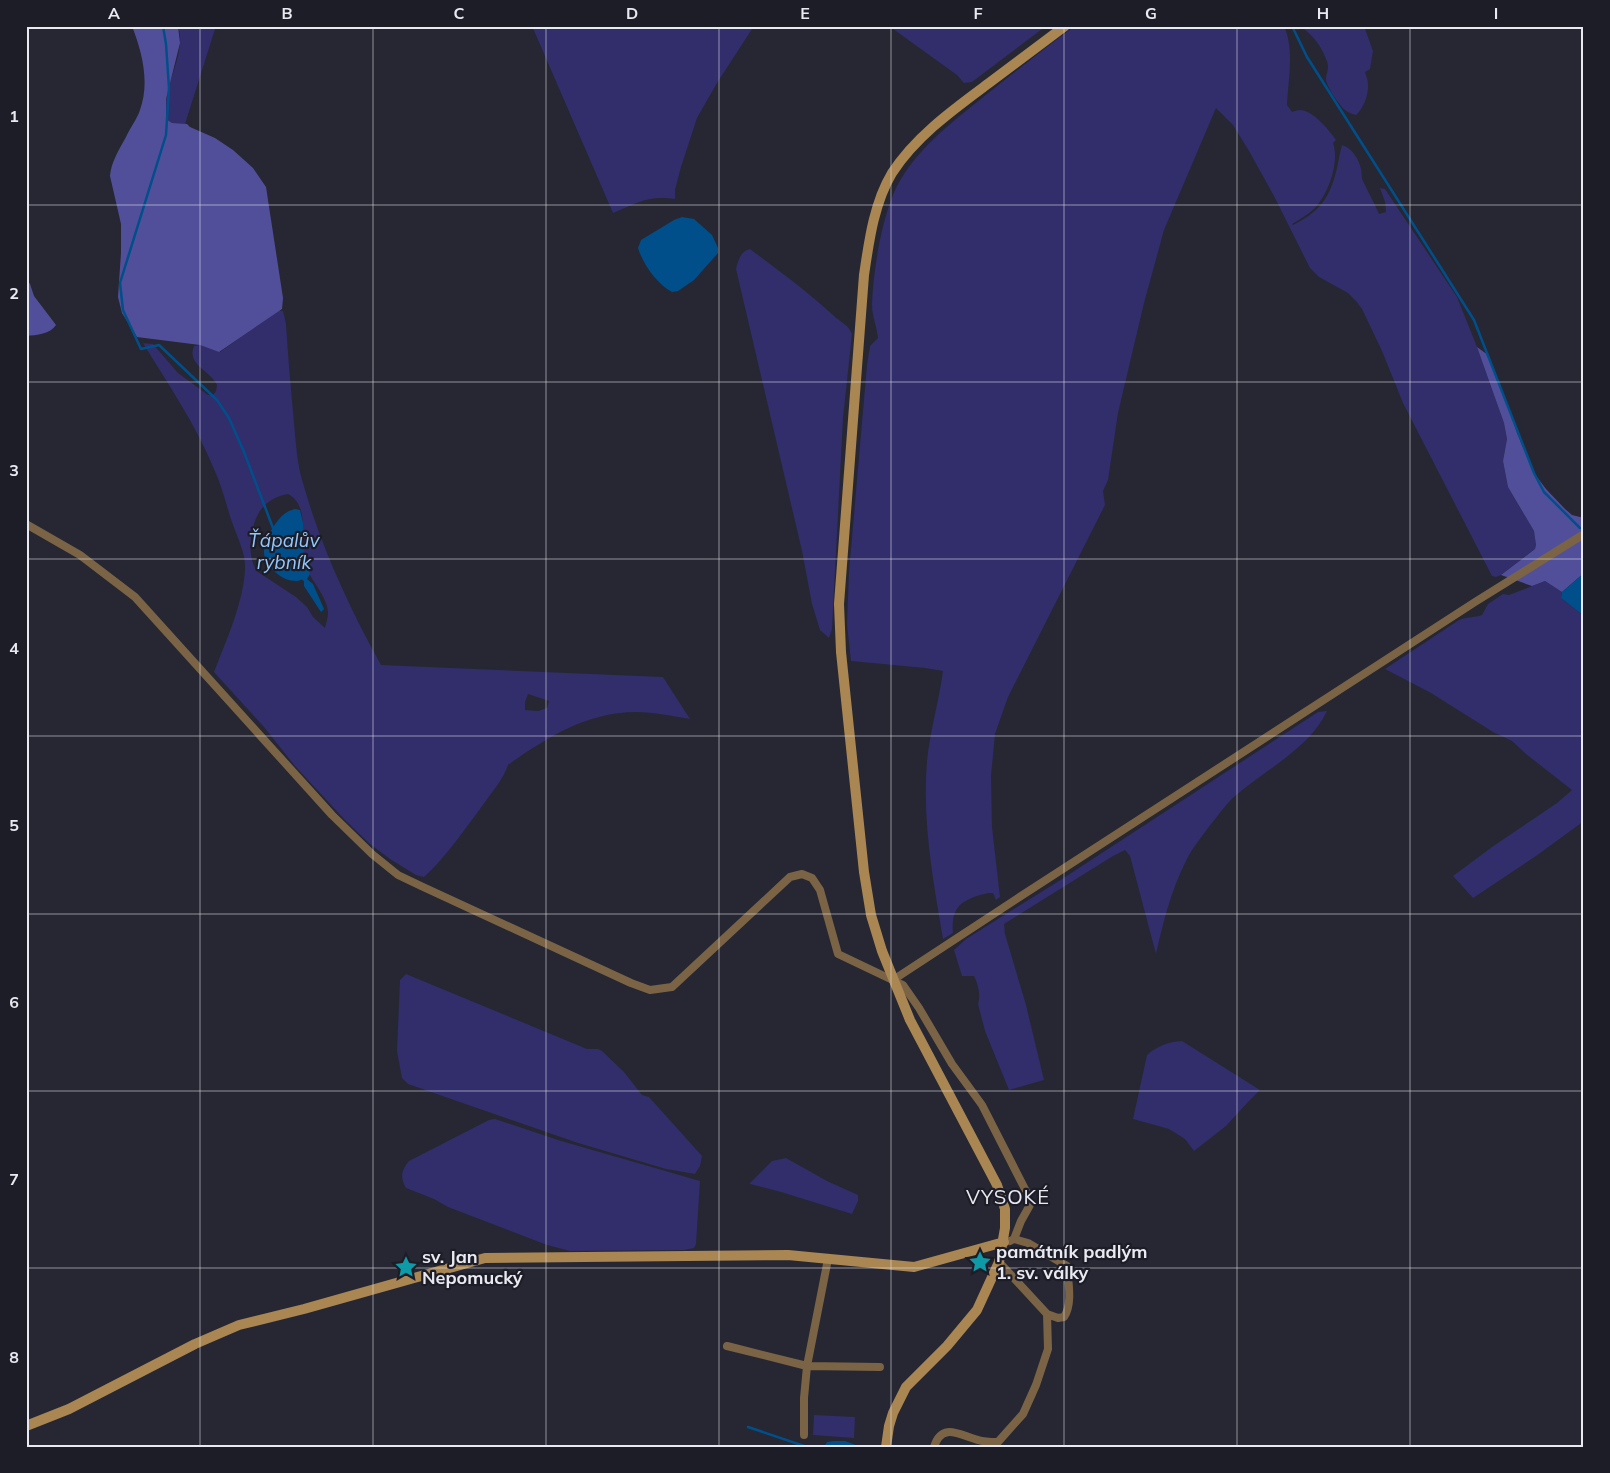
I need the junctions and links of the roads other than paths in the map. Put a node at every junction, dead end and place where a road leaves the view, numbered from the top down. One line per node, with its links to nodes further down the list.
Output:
1 (1065, 26): 4 (main road)
2 (26, 524): 4 (street)
3 (1584, 534): 4 (street)
4 (893, 980): 5 (street); 6 (main road)
5 (1014, 1239): 6 (street); 9 (street)
6 (1004, 1242): 7 (main road); 8 (main road)
7 (828, 1259): 11 (street); 13 (main road)
8 (999, 1262): 9 (street); 16 (main road)
9 (1046, 1314): 15 (street)
10 (727, 1346): 11 (street)
11 (807, 1366): 12 (street); 14 (street)
12 (880, 1367)
13 (26, 1426)
14 (804, 1435)
15 (997, 1444): 17 (street)
16 (886, 1447)
17 (934, 1447)

